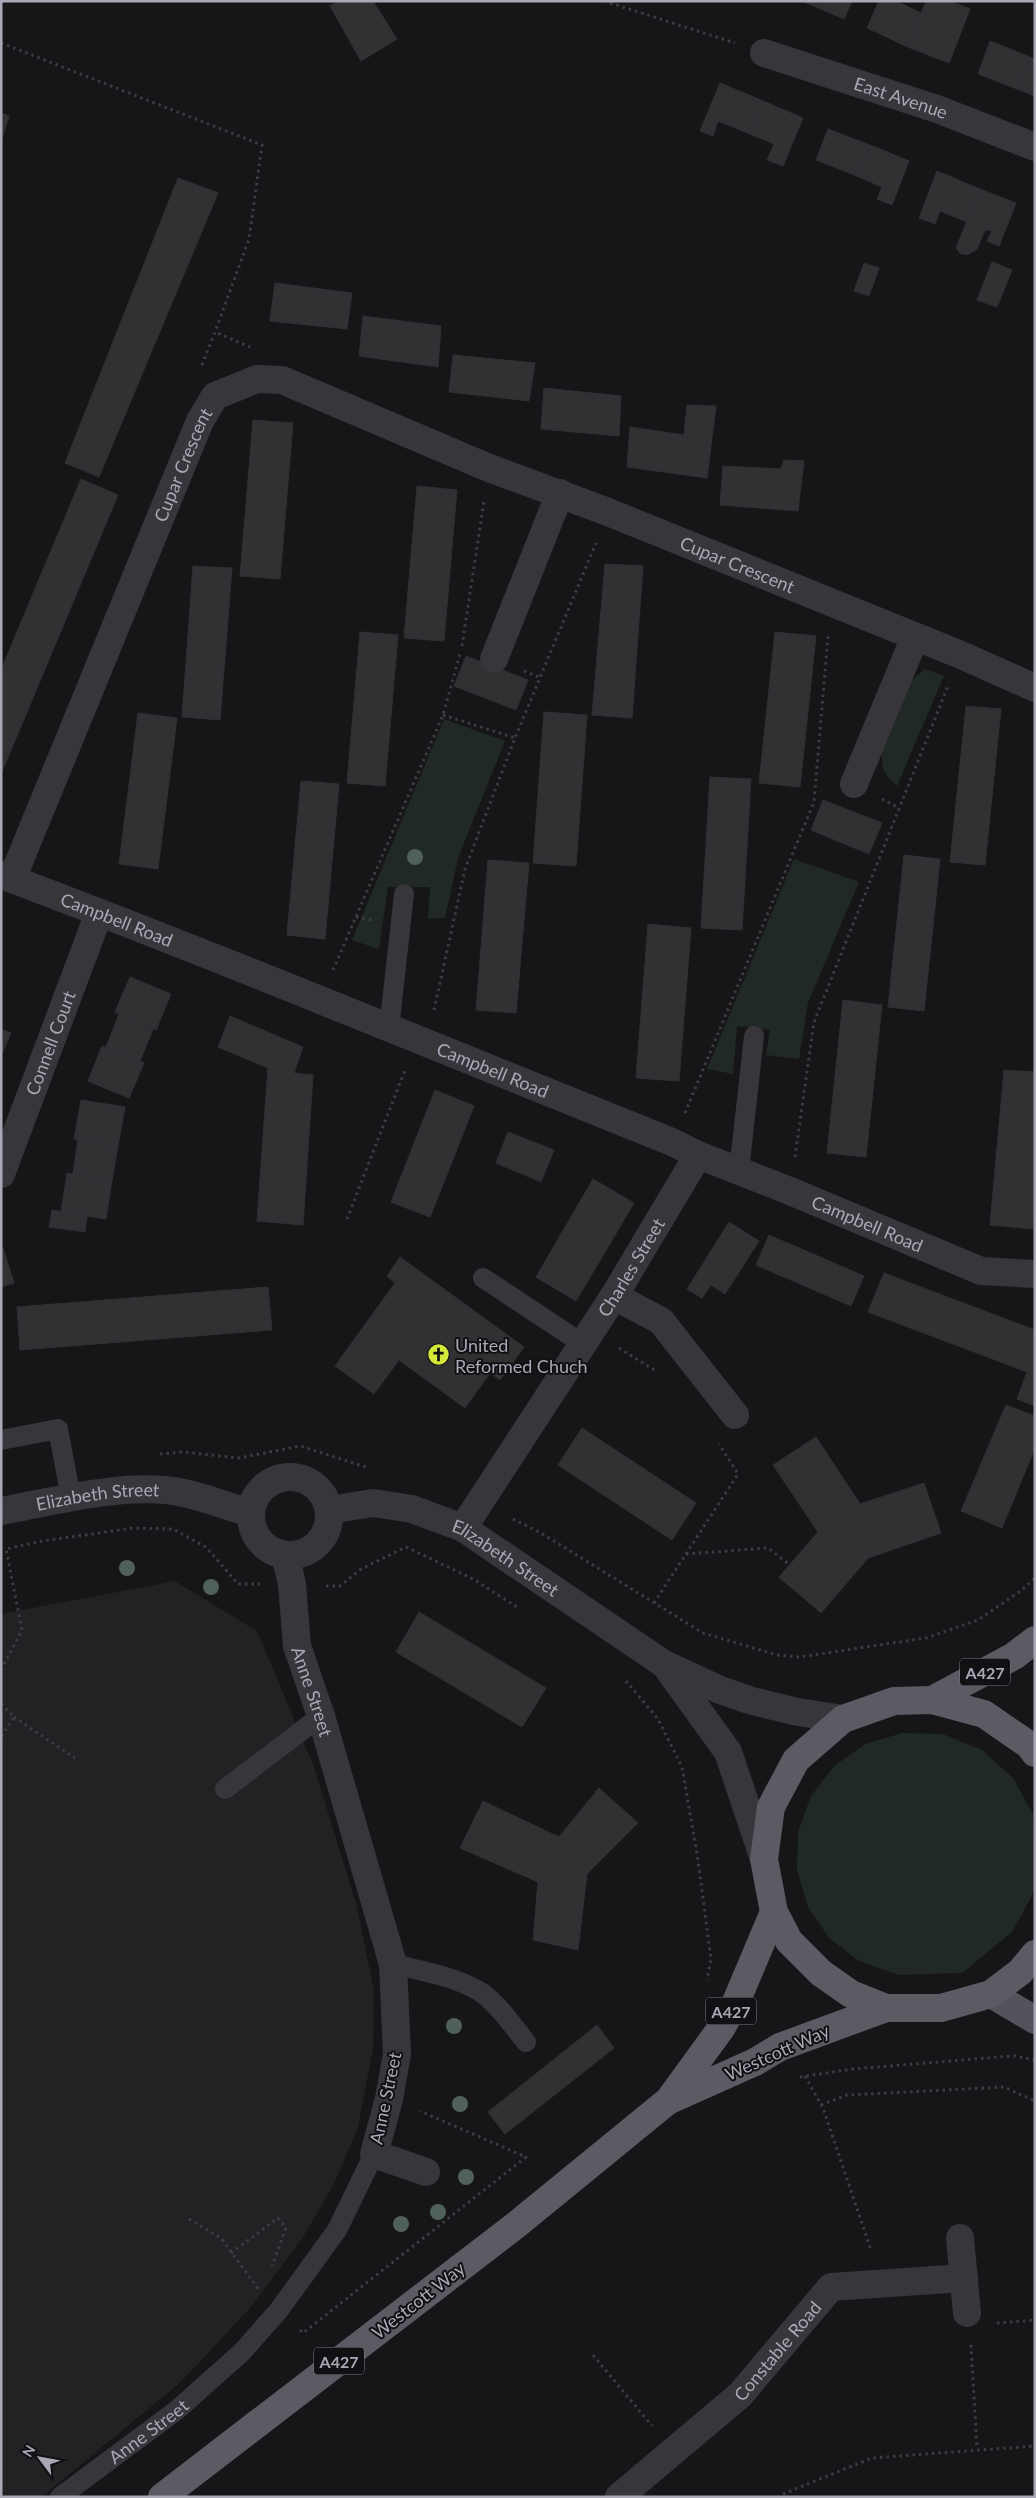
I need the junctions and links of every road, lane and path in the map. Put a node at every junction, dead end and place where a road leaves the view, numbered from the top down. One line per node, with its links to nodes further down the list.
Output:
1 (604, 1): 3 (path)
2 (1, 43): 5 (path)
3 (764, 53): 4 (street, East Avenue)
4 (1035, 147)
5 (215, 332)
6 (489, 468): 7 (street, Cupar Crescent); 14 (path); 17 (street, Cupar Crescent)
7 (560, 493): 8 (street, Cupar Crescent); 12 (street)
8 (608, 512): 9 (street, Cupar Crescent); 15 (path)
9 (830, 603): 10 (street, Cupar Crescent); 24 (path)
10 (915, 636): 11 (street, Cupar Crescent); 16 (street)
11 (961, 655): 13 (street, Cupar Crescent); 28 (path)
12 (494, 659)
13 (1035, 688)
14 (443, 715): 15 (path); 20 (path)
15 (515, 738): 23 (path)
16 (854, 784)
17 (7, 877): 19 (street, Campbell Road)
18 (404, 894): 21 (lane)
19 (99, 913): 20 (street, Campbell Road); 27 (street, Connell Court)
20 (321, 999): 21 (street, Campbell Road)
21 (389, 1029): 23 (street, Campbell Road)
22 (754, 1036): 26 (lane)
23 (422, 1042): 24 (street, Campbell Road); 29 (path)
24 (672, 1142): 25 (street, Campbell Road)
25 (698, 1155): 26 (street, Campbell Road); 32 (street, Charles Street)
26 (739, 1171): 28 (street, Campbell Road)
27 (1, 1174)
28 (790, 1191): 30 (street, Campbell Road)
29 (347, 1219)
30 (1035, 1274)
31 (483, 1278): 33 (lane)
32 (614, 1296): 33 (street, Charles Street); 35 (street)
33 (587, 1338): 34 (path); 42 (street, Charles Street)
34 (658, 1372)
35 (735, 1414)
36 (1, 1440): 38 (lane)
37 (718, 1442): 43 (path)
38 (71, 1498): 40 (street, Elizabeth Street); 41 (street, Elizabeth Street)
39 (329, 1510): 41 (street); 42 (street, Elizabeth Street); 44 (street)
40 (1, 1511)
41 (251, 1513): 44 (street)
42 (463, 1528): 53 (street, Elizabeth Street)
43 (686, 1554): 45 (path); 49 (path)
44 (285, 1556): 58 (street, Anne Street)
45 (790, 1565)
46 (1035, 1578): 51 (path)
47 (238, 1584): 54 (path)
48 (340, 1586): 50 (path)
49 (654, 1603)
50 (523, 1612)
51 (960, 1626)
52 (1035, 1640): 56 (highway, A427)
53 (664, 1664): 60 (street, Elizabeth Street); 65 (street, Elizabeth Street)
54 (1, 1670)
55 (624, 1678): 69 (path)
56 (932, 1700): 60 (highway); 62 (highway)
57 (1, 1704): 59 (path)
58 (321, 1716): 64 (lane); 68 (street, Anne Street)
59 (14, 1718): 61 (path); 63 (path)
60 (843, 1719): 65 (highway)
61 (1, 1737)
62 (1035, 1753)
63 (75, 1758)
64 (225, 1789)
65 (764, 1859): 66 (highway)
66 (774, 1912): 71 (highway); 78 (highway, Westcott Way / A427)
67 (1035, 1954): 70 (highway)
68 (393, 1964): 73 (lane); 77 (street, Anne Street)
69 (706, 1985)
70 (991, 1994): 71 (highway); 72 (main road)
71 (886, 2008): 78 (highway, Westcott Way / A427)
72 (1035, 2020)
73 (526, 2042)
74 (1035, 2060): 75 (path)
75 (805, 2076): 76 (path); 80 (path)
76 (796, 2078)
77 (389, 2099): 81 (street, Anne Street); 94 (path)
78 (670, 2100): 101 (highway, Westcott Way / A427)
79 (1035, 2101): 80 (path)
80 (821, 2105): 89 (path)
81 (374, 2154): 82 (street); 100 (lane, Anne Street)
82 (426, 2172)
83 (190, 2219): 85 (path)
84 (960, 2238): 87 (street)
85 (231, 2252): 86 (path); 90 (path)
86 (271, 2269)
87 (964, 2278): 89 (street, Constable Road); 92 (street)
88 (262, 2282): 90 (path)
89 (883, 2284): 98 (street, Constable Road)
90 (257, 2288): 91 (path)
91 (264, 2296)
92 (968, 2319): 93 (path); 97 (path)
93 (1035, 2320)
94 (298, 2327)
95 (593, 2355): 98 (path)
96 (1035, 2446): 97 (path)
97 (977, 2449): 99 (path)
98 (672, 2452): 102 (street, Constable Road)
99 (783, 2494)
100 (60, 2497)
101 (162, 2497)
102 (619, 2497)

